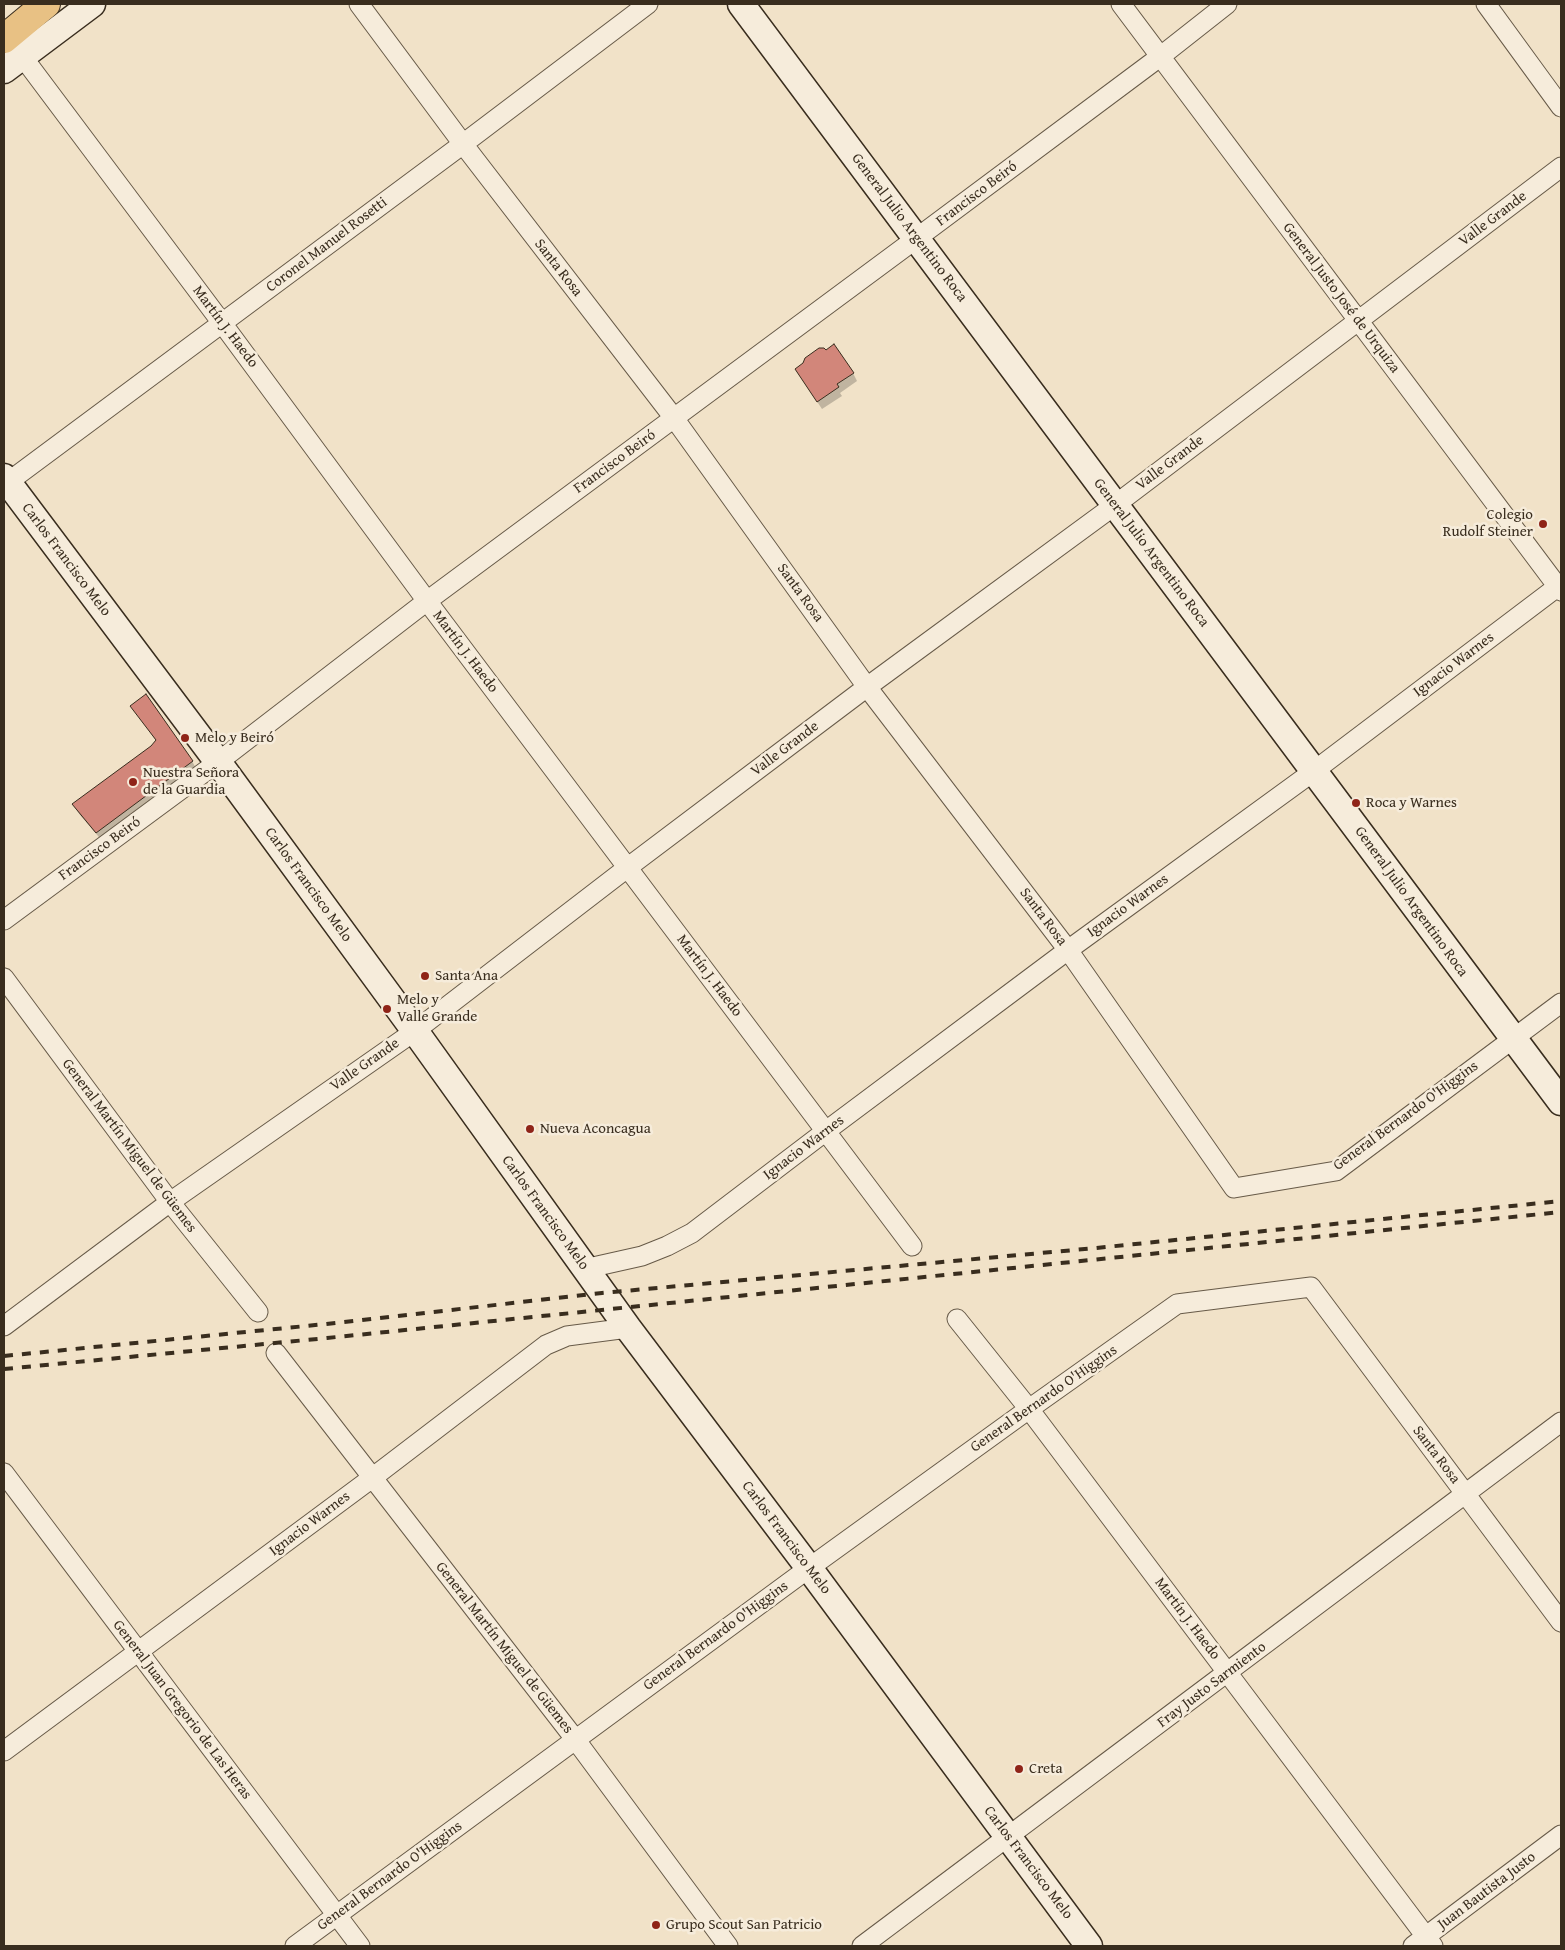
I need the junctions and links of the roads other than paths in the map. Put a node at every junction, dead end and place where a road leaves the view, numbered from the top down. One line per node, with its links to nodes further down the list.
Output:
1 (46, 4): 9 (highway)
2 (92, 4): 9 (street)
3 (359, 4): 12 (street, Santa Rosa)
4 (648, 4): 12 (street, Coronel Manuel Rosetti)
5 (741, 4): 14 (street, General Julio Argentino Roca)
6 (1121, 4): 10 (street, General Justo José de Urquiza)
7 (1227, 4): 10 (street, Francisco Beiró)
8 (1486, 4): 11 (street)
9 (10, 55): 16 (street, Martín J. Haedo)
10 (1161, 56): 14 (street, Francisco Beiró); 15 (street, General Justo José de Urquiza)
11 (1561, 108)
12 (463, 144): 16 (street, Coronel Manuel Rosetti); 17 (street, Santa Rosa)
13 (1561, 167): 15 (street, Valle Grande)
14 (918, 238): 17 (street, Francisco Beiró); 19 (street, General Julio Argentino Roca)
15 (1357, 320): 19 (street, Valle Grande); 20 (street, General Justo José de Urquiza)
16 (222, 323): 18 (street, Coronel Manuel Rosetti); 21 (street, Martín J. Haedo)
17 (674, 418): 21 (street, Francisco Beiró); 22 (street, Santa Rosa)
18 (5, 482): 23 (street, Carlos Francisco Melo)
19 (1115, 505): 22 (street, Valle Grande); 24 (street, General Julio Argentino Roca)
20 (1560, 588): 24 (street, Ignacio Warnes)
21 (427, 601): 23 (street, Francisco Beiró); 25 (street, Martín J. Haedo)
22 (867, 687): 25 (street, Valle Grande); 27 (street, Santa Rosa)
23 (218, 762): 26 (street, Francisco Beiró); 30 (street, Carlos Francisco Melo)
24 (1314, 771): 27 (street, Ignacio Warnes); 31 (street, General Julio Argentino Roca)
25 (627, 868): 30 (street, Valle Grande); 33 (street, Martín J. Haedo)
26 (4, 920)
27 (1068, 950): 33 (street, Ignacio Warnes); 34 (street, Santa Rosa)
28 (4, 978): 35 (street, General Martín Miguel de Güemes)
29 (1561, 1003): 31 (street, General Bernardo O'Higgins)
30 (414, 1031): 35 (street, Valle Grande); 37 (street, Carlos Francisco Melo)
31 (1513, 1039): 32 (street, General Julio Argentino Roca); 34 (street, General Bernardo O'Higgins)
32 (1561, 1102)
33 (826, 1131): 36 (street, Martín J. Haedo); 37 (street, Ignacio Warnes)
34 (1234, 1188)
35 (170, 1202): 39 (street, General Martín Miguel de Güemes); 41 (street, Valle Grande)
36 (912, 1246)
37 (584, 1269): 42 (street, Carlos Francisco Melo)
38 (1311, 1287): 44 (street, General Bernardo O'Higgins); 48 (street, Santa Rosa)
39 (258, 1312)
40 (957, 1319): 44 (street, Martín J. Haedo)
41 (4, 1326)
42 (628, 1328): 47 (street, Ignacio Warnes); 49 (street, Carlos Francisco Melo)
43 (276, 1352): 47 (street, General Martín Miguel de Güemes)
44 (1029, 1408): 49 (street, General Bernardo O'Higgins); 52 (street, Martín J. Haedo)
45 (1561, 1422): 48 (street, Fray Justo Sarmiento)
46 (4, 1473): 51 (street, General Juan Gregorio de Las Heras)
47 (372, 1478): 51 (street, Ignacio Warnes); 53 (street, General Martín Miguel de Güemes)
48 (1466, 1495): 50 (street, Santa Rosa); 52 (street, Fray Justo Sarmiento)
49 (809, 1568): 53 (street, General Bernardo O'Higgins); 56 (street, Carlos Francisco Melo)
50 (1561, 1622)
51 (138, 1652): 54 (street, Ignacio Warnes); 57 (street, General Juan Gregorio de Las Heras)
52 (1228, 1673): 56 (street, Fray Justo Sarmiento); 58 (street, Martín J. Haedo)
53 (575, 1740): 57 (street, General Bernardo O'Higgins); 61 (street, General Martín Miguel de Güemes)
54 (4, 1751)
55 (1561, 1835): 58 (street, Juan Bautista Justo)
56 (1008, 1837): 62 (street, Fray Justo Sarmiento); 63 (street, Carlos Francisco Melo)
57 (336, 1915): 59 (street, General Bernardo O'Higgins); 60 (street, General Juan Gregorio de Las Heras)
58 (1424, 1943)
59 (295, 1946)
60 (360, 1946)
61 (728, 1946)
62 (862, 1946)
63 (1089, 1946)

